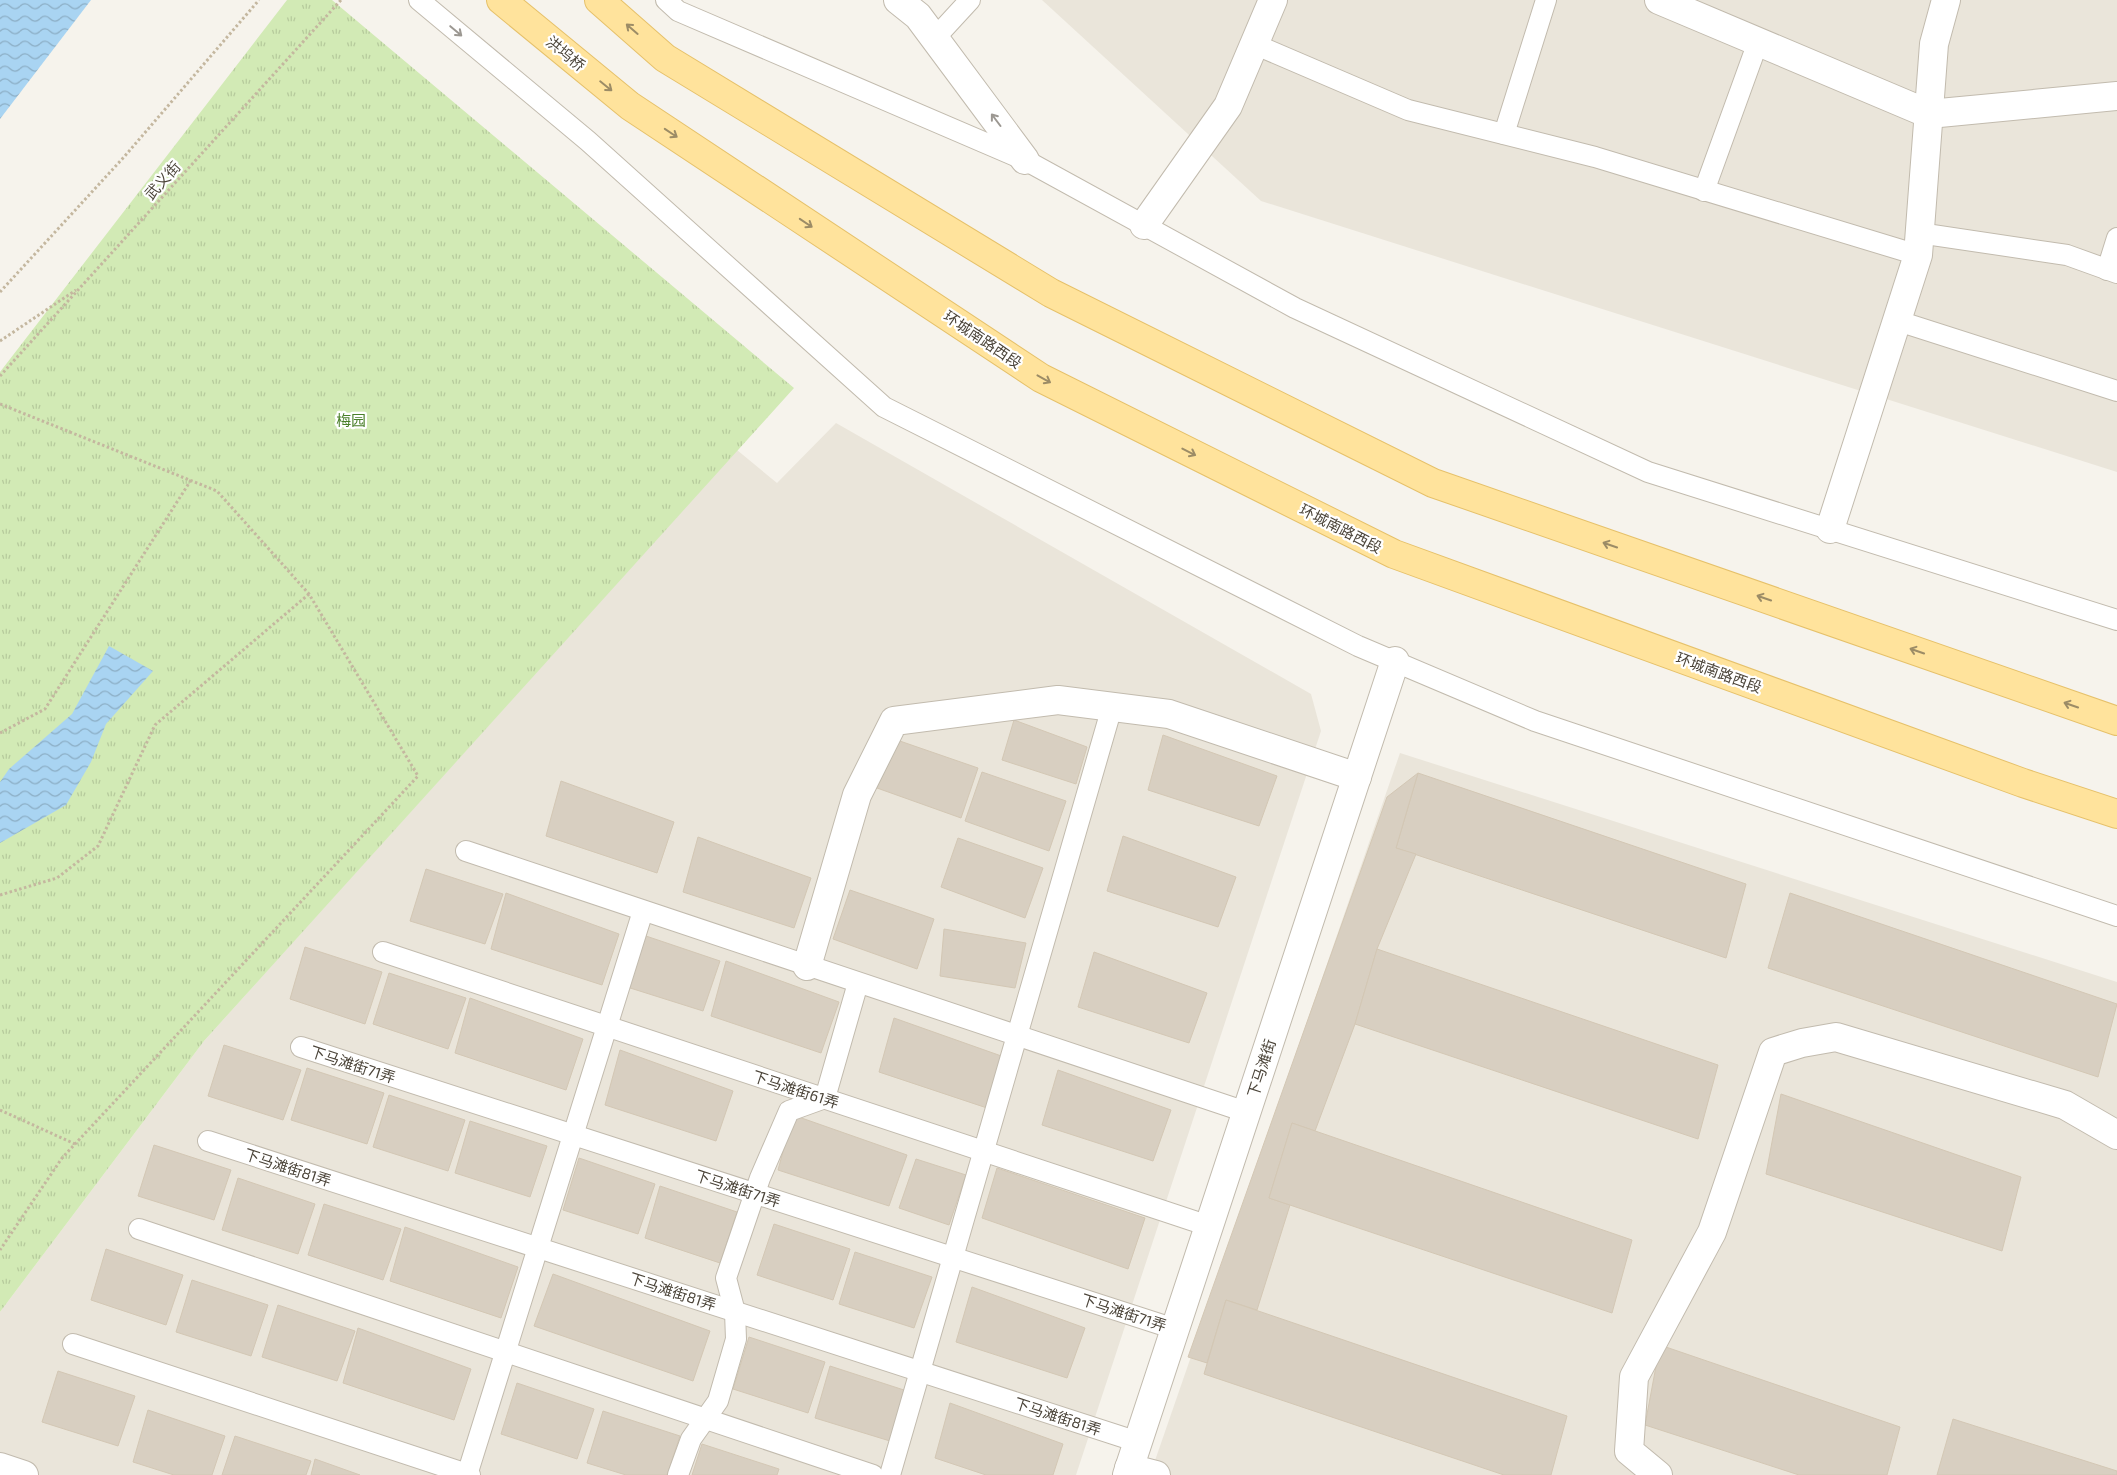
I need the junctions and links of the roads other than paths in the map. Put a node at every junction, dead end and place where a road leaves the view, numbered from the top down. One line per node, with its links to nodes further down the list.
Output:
1 (419, 0): 28 (lane, one-way to 28)
2 (501, 0): 15 (main road, 洪坞桥, one-way to 15)
3 (599, 0): 30 (main road, one-way to 3)
4 (898, 0): 11 (street)
5 (970, 0): 11 (lane)
6 (1273, 0): 13 (street)
7 (1546, 0): 17 (lane)
8 (1659, 0): 12 (street)
9 (1946, 0): 16 (street)
10 (672, 5): 18 (lane)
11 (935, 38): 18 (street, one-way to 11)
12 (1758, 42): 16 (street); 19 (lane)
13 (1254, 44): 17 (lane); 20 (street)
14 (2117, 96): 16 (street)
15 (630, 106): 32 (main road, 环城南路西段, one-way to 32)
16 (1929, 114): 22 (street)
17 (1504, 134): 19 (lane)
18 (1025, 160): 20 (lane)
19 (1704, 191): 22 (lane)
20 (1144, 225): 26 (lane)
21 (2117, 238): 23 (lane)
22 (1918, 244): 23 (lane); 24 (street)
23 (2112, 272)
24 (1895, 320): 25 (lane); 26 (street)
25 (2117, 391)
26 (1830, 530): 27 (lane)
27 (2117, 620)
28 (1394, 661): 31 (street, 下马滩街); 35 (lane)
29 (1112, 707): 31 (street); 37 (street); 40 (lane)
30 (2117, 721)
31 (1357, 776): 43 (street, 下马滩街)
32 (2117, 814)
33 (466, 851): 34 (lane)
34 (643, 911): 37 (lane); 39 (lane)
35 (2117, 916)
36 (383, 952): 39 (lane, 下马滩街61弄)
37 (807, 966): 38 (lane)
38 (858, 983): 40 (lane); 42 (lane)
39 (608, 1026): 42 (lane, 下马滩街61弄); 45 (lane)
40 (1017, 1036): 43 (lane); 47 (lane)
41 (301, 1047): 45 (lane, 下马滩街71弄)
42 (825, 1098): 47 (lane, 下马滩街61弄); 48 (lane)
43 (1246, 1112): 49 (street, 下马滩街)
44 (2117, 1134): 68 (street)
45 (573, 1135): 48 (lane, 下马滩街71弄); 51 (lane)
46 (208, 1141): 51 (lane, 下马滩街81弄)
47 (984, 1151): 49 (lane, 下马滩街61弄); 52 (lane)
48 (755, 1193): 52 (lane, 下马滩街71弄); 53 (lane)
49 (1209, 1226): 54 (street, 下马滩街)
50 (139, 1229): 56 (lane)
51 (538, 1248): 53 (lane, 下马滩街81弄); 56 (lane)
52 (953, 1257): 54 (lane, 下马滩街71弄); 57 (lane)
53 (735, 1312): 57 (lane, 下马滩街81弄); 58 (lane)
54 (1175, 1329): 59 (street, 下马滩街)
55 (73, 1344): 63 (lane)
56 (506, 1352): 58 (lane); 63 (lane)
57 (920, 1372): 59 (lane, 下马滩街81弄); 66 (lane)
58 (705, 1419): 64 (lane); 65 (lane)
59 (1138, 1442): 61 (street, 下马滩街)
60 (0, 1467): 62 (street)
61 (1128, 1472): 67 (street)
62 (24, 1475)
63 (468, 1475)
64 (678, 1475)
65 (873, 1475)
66 (890, 1475)
67 (1156, 1475)
68 (1658, 1475)

